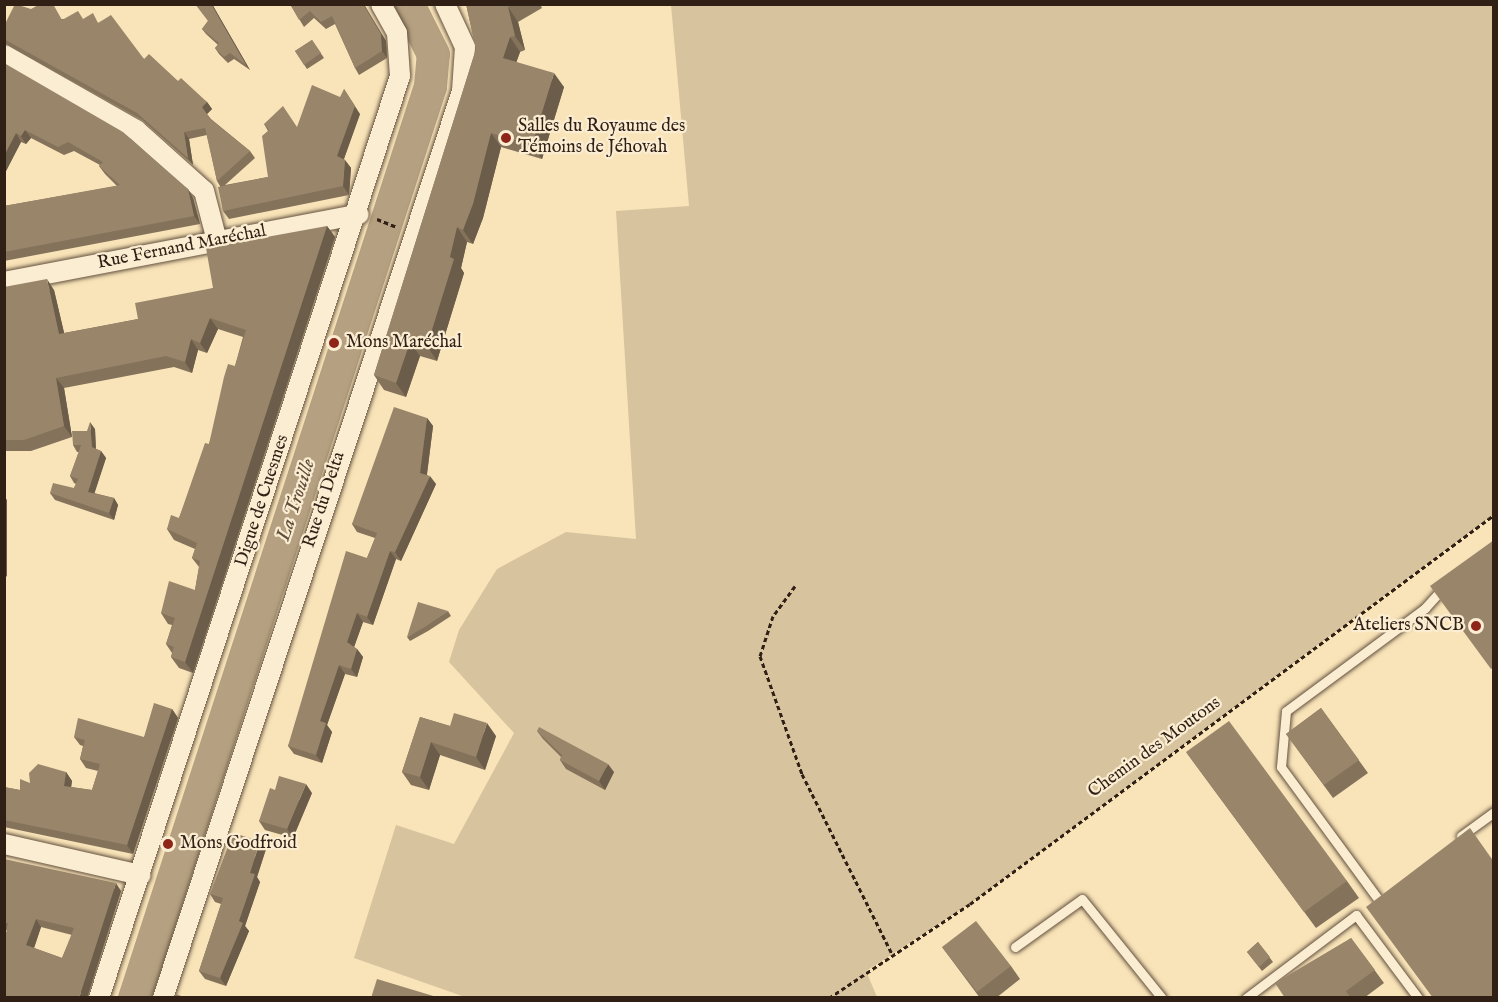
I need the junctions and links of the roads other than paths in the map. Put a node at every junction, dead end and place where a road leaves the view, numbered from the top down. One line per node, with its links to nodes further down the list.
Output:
1 (381, 4): 4 (street, Digue de Cuesmes)
2 (445, 4): 16 (street, Rue du Delta)
3 (4, 56): 5 (street)
4 (364, 215): 5 (street, Rue Fernand Maréchal); 11 (street, Digue de Cuesmes)
5 (217, 241): 6 (street, Rue Fernand Maréchal)
6 (4, 282)
7 (1449, 583): 13 (lane)
8 (1494, 813): 10 (lane)
9 (4, 844): 11 (street)
10 (1449, 846)
11 (141, 875): 15 (street, Digue de Cuesmes)
12 (1387, 892): 13 (lane)
13 (1367, 907): 18 (lane); 19 (lane)
14 (1016, 947): 17 (lane)
15 (99, 998)
16 (163, 998)
17 (1162, 998)
18 (1246, 998)
19 (1418, 998)

